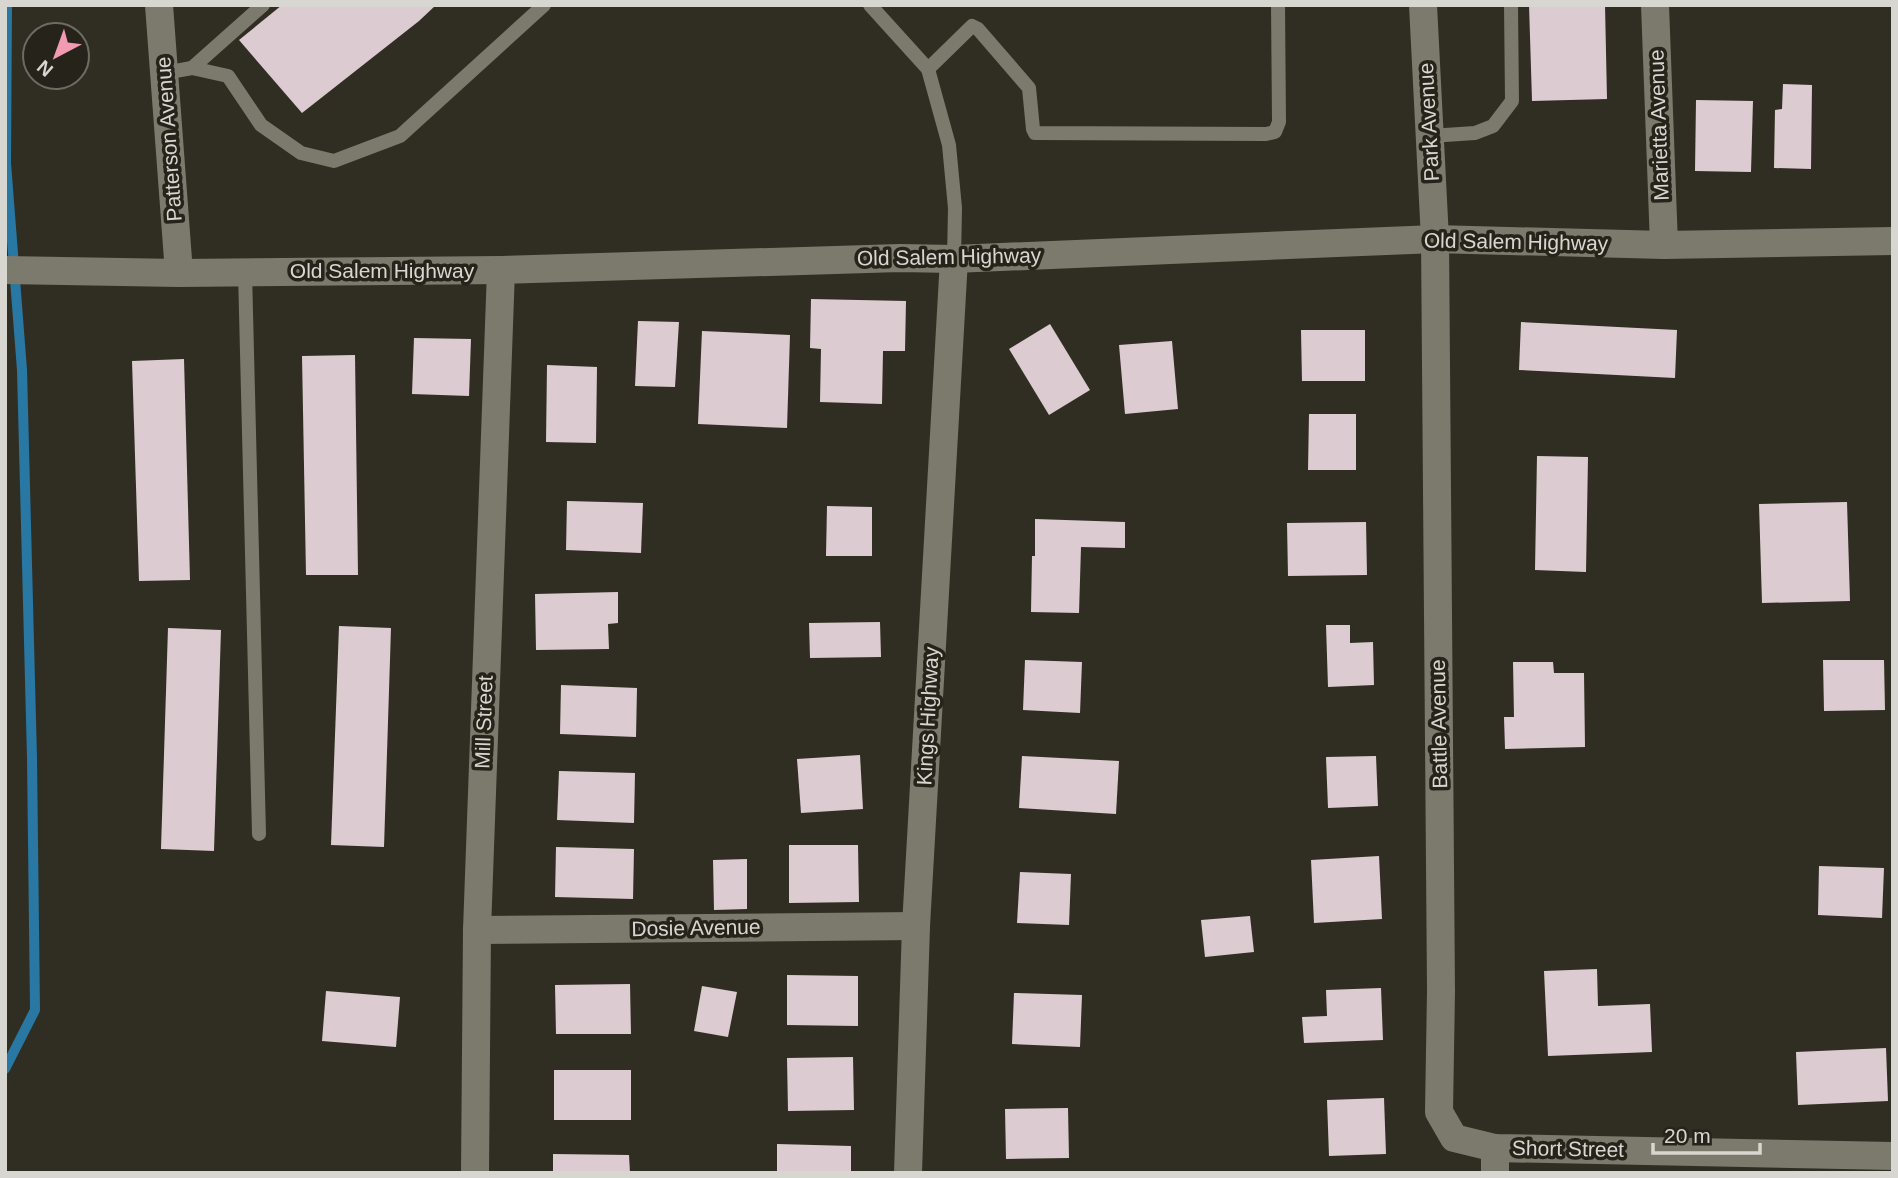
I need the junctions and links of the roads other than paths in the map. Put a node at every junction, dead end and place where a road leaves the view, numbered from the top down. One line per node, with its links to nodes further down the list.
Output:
1 (159, 5): 11 (street, Patterson Avenue)
2 (263, 5): 9 (lane)
3 (544, 5): 9 (lane)
4 (870, 5): 10 (lane)
5 (1278, 5): 10 (lane)
6 (1423, 5): 12 (street, Park Avenue)
7 (1511, 5): 12 (lane)
8 (1655, 5): 15 (street, Marietta Avenue)
9 (192, 68): 11 (lane)
10 (928, 69): 16 (lane)
11 (164, 73): 20 (street, Patterson Avenue)
12 (1430, 136): 13 (street, Park Avenue)
13 (1435, 239): 15 (street, Old Salem Highway); 16 (street, Old Salem Highway); 25 (street, Battle Avenue)
14 (1893, 240): 15 (street, Old Salem Highway)
15 (1664, 245)
16 (954, 259): 18 (street, Old Salem Highway); 22 (street, Kings Highway)
17 (5, 270): 20 (street, Old Salem Highway)
18 (501, 270): 19 (street, Old Salem Highway); 23 (street, Mill Street)
19 (245, 272): 20 (street, Old Salem Highway); 21 (lane)
20 (179, 273)
21 (259, 834)
22 (916, 926): 23 (street, Dosie Avenue); 27 (street, Kings Highway)
23 (477, 930): 26 (street, Mill Street)
24 (1893, 1156): 25 (street, Short Street)
25 (1495, 1160)
26 (475, 1173)
27 (908, 1173)

